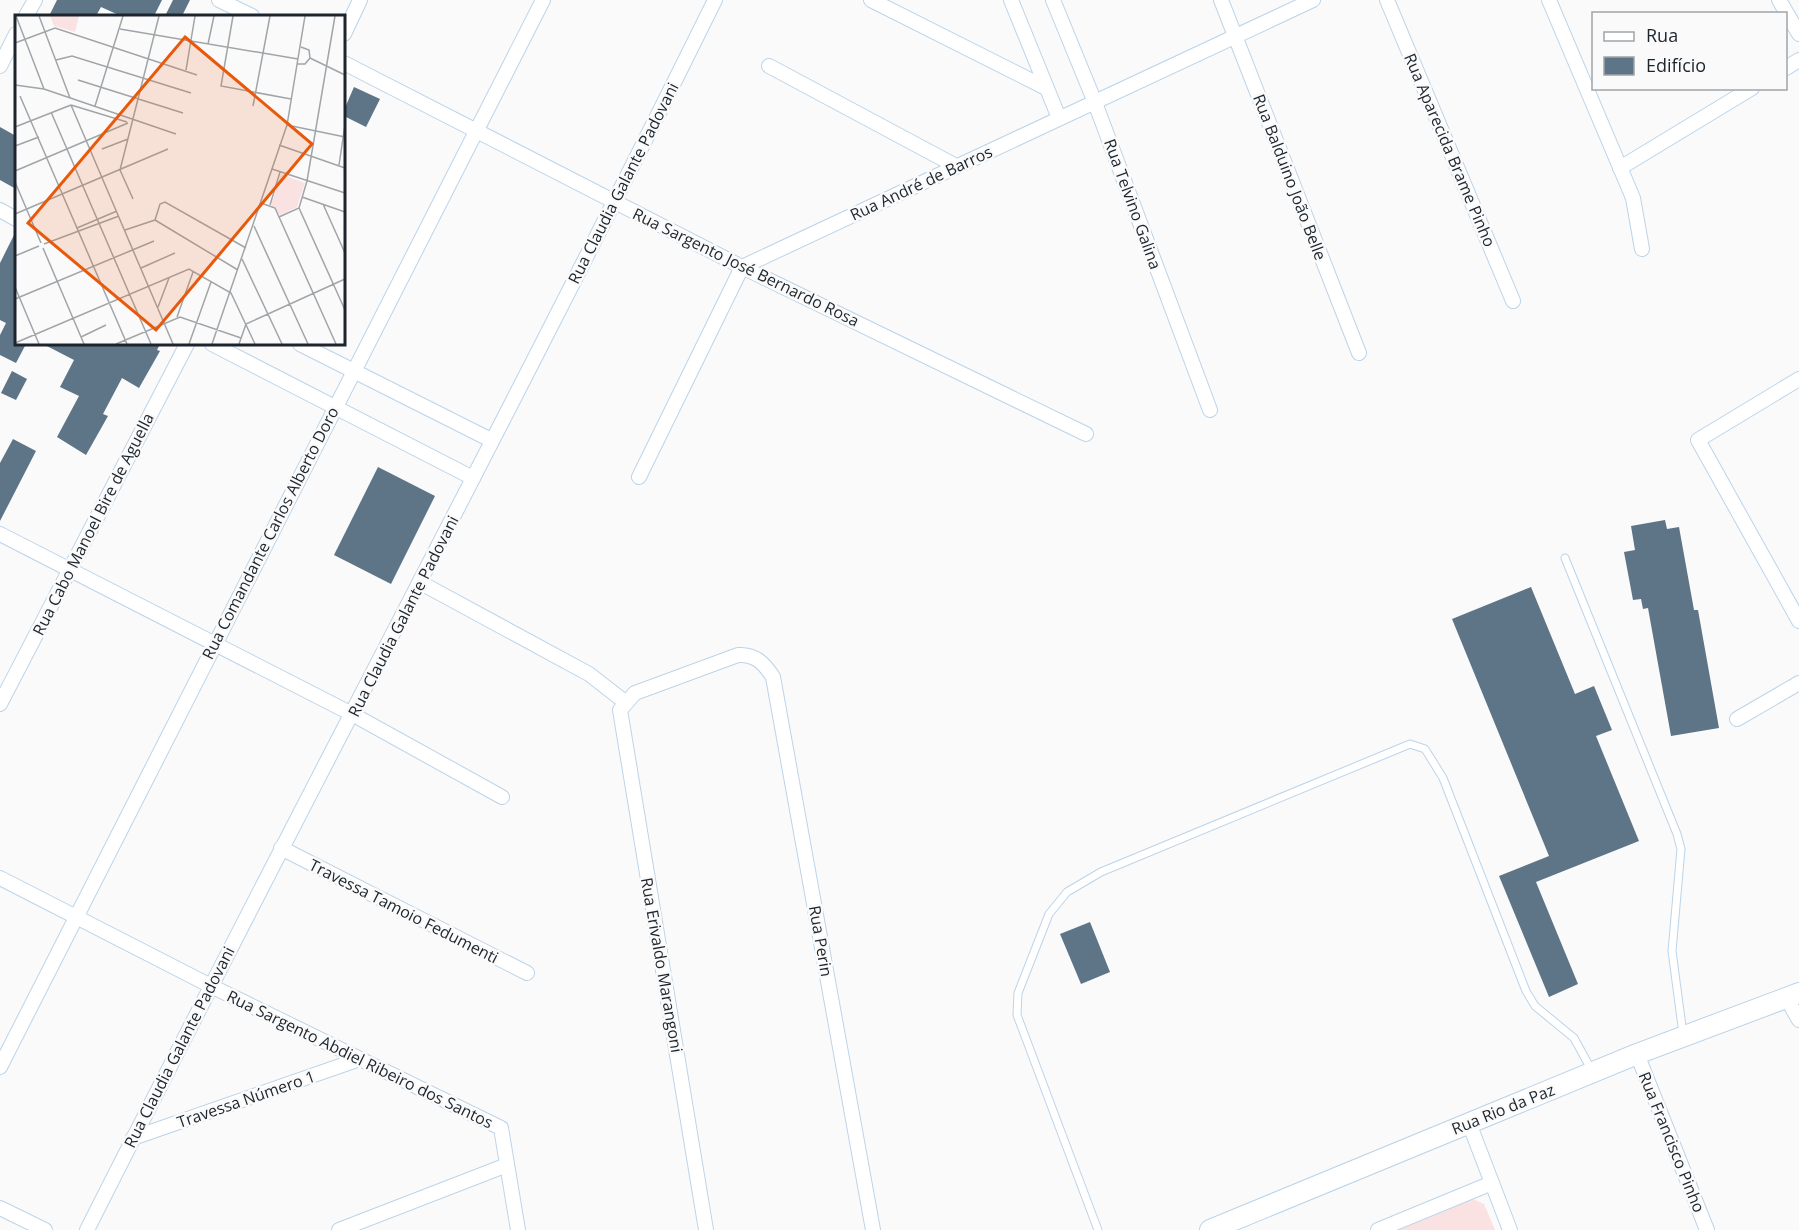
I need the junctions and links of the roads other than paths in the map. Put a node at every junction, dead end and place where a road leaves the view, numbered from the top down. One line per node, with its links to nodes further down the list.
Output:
1 (34, 0): 14 (street)
2 (219, 0): 15 (street)
3 (360, 0): 16 (street)
4 (543, 0): 27 (street, Rua Comandante Carlos Alberto Doro)
5 (715, 0): 30 (street, Rua Claudia Galante Padovani)
6 (870, 0): 23 (street)
7 (1011, 0): 23 (street)
8 (1053, 0): 25 (street, Rua Telvino Galina)
9 (1221, 0): 19 (street, Rua Balduino João Belle)
10 (1313, 0): 19 (street, Rua André de Barros)
11 (1387, 0): 35 (street, Rua Aparecida Brame Pinho)
12 (1549, 0): 29 (street)
13 (1787, 14): 17 (street)
14 (26, 15)
15 (250, 15)
16 (345, 32)
17 (1799, 34)
18 (15, 36): 21 (street)
19 (1235, 36): 25 (street, Rua André de Barros); 39 (street, Rua Balduino João Belle)
20 (345, 64): 27 (street, Rua Sargento José Bernardo Rosa)
21 (0, 66)
22 (769, 66): 28 (street)
23 (1046, 88): 26 (street)
24 (1749, 90): 29 (street)
25 (1094, 100): 26 (street, Rua André de Barros); 43 (street, Rua Telvino Galina)
26 (1059, 118): 28 (street, Rua André de Barros)
27 (477, 131): 30 (street, Rua Sargento José Bernardo Rosa); 40 (street, Rua Comandante Carlos Alberto Doro)
28 (956, 166): 34 (street, Rua André de Barros)
29 (1620, 168): 33 (street)
30 (615, 202): 34 (street, Rua Sargento José Bernardo Rosa); 45 (street, Rua Claudia Galante Padovani)
31 (0, 210): 32 (street)
32 (15, 218)
33 (1642, 249)
34 (742, 267): 44 (street, Rua Sargento José Bernardo Rosa); 46 (street)
35 (1513, 301)
36 (186, 345): 50 (street, Rua Cabo Manoel Bire de Aguella)
37 (214, 345): 42 (street)
38 (302, 345): 40 (street)
39 (1359, 353)
40 (353, 371): 42 (street, Rua Comandante Carlos Alberto Doro); 45 (street)
41 (1799, 379): 52 (street)
42 (335, 406): 47 (street); 53 (street, Rua Comandante Carlos Alberto Doro)
43 (1210, 410)
44 (1086, 434)
45 (490, 440): 47 (street, Rua Claudia Galante Padovani)
46 (639, 477)
47 (473, 478): 51 (street, Rua Claudia Galante Padovani)
48 (0, 534): 50 (street)
49 (1565, 558): 67 (lane)
50 (68, 569): 53 (street); 56 (street, Rua Cabo Manoel Bire de Aguella)
51 (421, 583): 55 (street); 57 (street, Rua Claudia Galante Padovani)
52 (1799, 621)
53 (214, 644): 57 (street); 62 (street, Rua Comandante Carlos Alberto Doro)
54 (1799, 683): 58 (street)
55 (625, 702): 82 (street, Rua Erivaldo Marangoni); 83 (street, Rua Perin)
56 (0, 704)
57 (352, 714): 59 (street); 60 (street, Rua Claudia Galante Padovani)
58 (1737, 719)
59 (502, 797)
60 (281, 848): 63 (street, Travessa Tamoio Fedumenti); 64 (street, Rua Claudia Galante Padovani)
61 (0, 878): 62 (street, Rua Sargento Abdiel Ribeiro dos Santos)
62 (75, 916): 64 (street, Rua Sargento Abdiel Ribeiro dos Santos); 70 (street, Rua Comandante Carlos Alberto Doro)
63 (527, 973)
64 (209, 985): 69 (street, Rua Sargento Abdiel Ribeiro dos Santos); 73 (street, Rua Claudia Galante Padovani)
65 (1793, 996): 66 (street); 67 (main road, Rua Rio da Paz)
66 (1799, 1020)
67 (1683, 1037): 68 (main road, Rua Rio da Paz)
68 (1637, 1054): 71 (main road, Rua Rio da Paz); 87 (street, Rua Francisco Pinho)
69 (360, 1059): 73 (street, Travessa Número 1); 74 (street, Rua Sargento Abdiel Ribeiro dos Santos)
70 (0, 1067)
71 (1592, 1072): 72 (main road, Rua Rio da Paz); 84 (lane)
72 (1469, 1123): 75 (street); 77 (main road, Rua Rio da Paz)
73 (133, 1138): 79 (street, Rua Claudia Galante Padovani)
74 (507, 1165): 80 (street); 81 (street, Rua Sargento Abdiel Ribeiro dos Santos)
75 (1492, 1183): 85 (street); 86 (street)
76 (0, 1208): 78 (street)
77 (1221, 1228)
78 (45, 1230)
79 (87, 1230)
80 (339, 1230)
81 (518, 1230)
82 (706, 1230)
83 (873, 1230)
84 (1098, 1230)
85 (1378, 1230)
86 (1510, 1230)
87 (1707, 1230)

